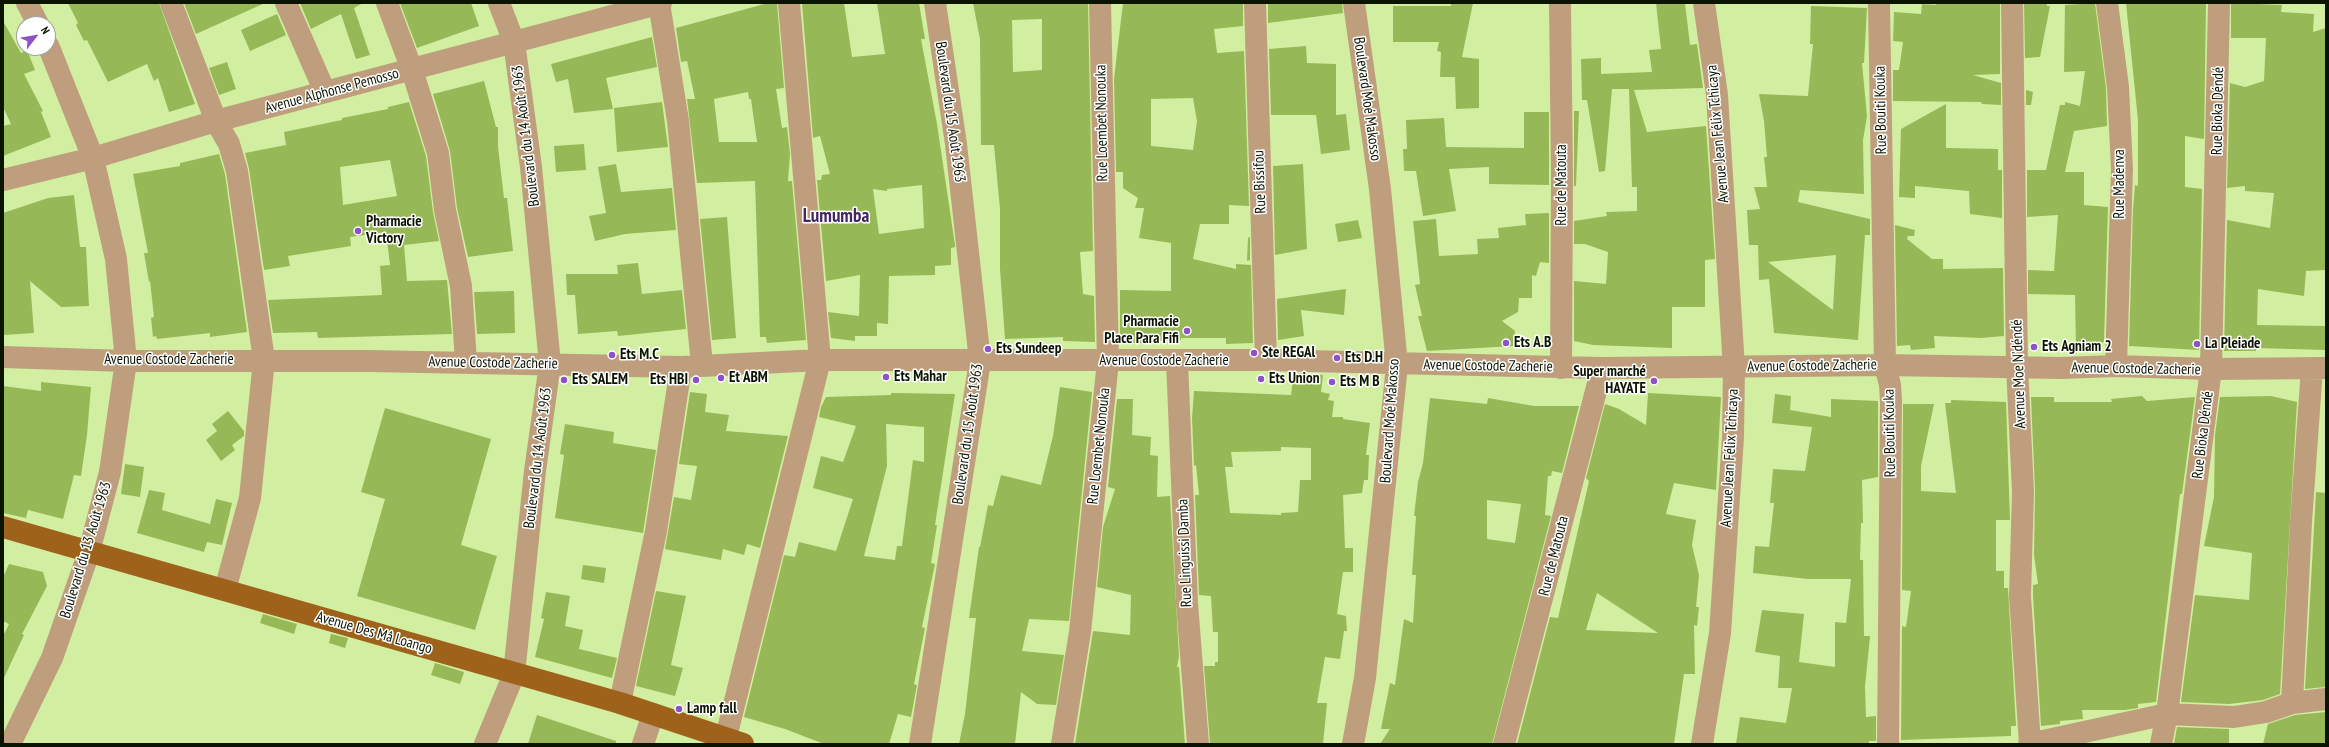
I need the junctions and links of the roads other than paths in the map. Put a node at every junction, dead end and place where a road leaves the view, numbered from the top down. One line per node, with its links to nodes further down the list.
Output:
1 (27, 3): 18 (street)
2 (172, 3): 23 (street)
3 (286, 3): 22 (street)
4 (387, 3): 21 (street)
5 (499, 3): 19 (street, Boulevard du 14 Août 1963)
6 (788, 3): 28 (street)
7 (935, 3): 31 (street, Boulevard du 15 Août 1963)
8 (1100, 3): 32 (street, Rue Loembet Nonouka)
9 (1255, 3): 29 (street, Rue Bissifou)
10 (1354, 3): 36 (street, Boulevard Moé Makosso)
11 (1560, 3): 41 (street, Rue de Matouta)
12 (1704, 3): 43 (street, Avenue Jean Félix Tchicaya)
13 (1879, 3): 37 (street, Rue Bouiti Kouka)
14 (2012, 3): 39 (street, Avenue Moe N'déndé)
15 (2107, 3): 40 (street, Rue Madenva)
16 (2219, 3): 45 (street, Rue Bioka Déndé)
17 (651, 4): 19 (street, Avenue Alphonse Pemosso); 38 (street)
18 (34, 16)
19 (514, 42): 21 (street, Avenue Alphonse Pemosso); 35 (street, Boulevard du 14 Août 1963)
20 (52, 56): 24 (street, Boulevard du 13 Août 1963)
21 (412, 70): 22 (street, Avenue Alphonse Pemosso); 34 (street)
22 (324, 92): 23 (street, Avenue Alphonse Pemosso)
23 (216, 121): 24 (street, Avenue Alphonse Pemosso); 27 (street)
24 (93, 158): 25 (street, Avenue Alphonse Pemosso); 30 (street, Boulevard du 13 Août 1963)
25 (3, 180)
26 (3, 357): 30 (street, Avenue Costode Zacherie)
27 (264, 360): 30 (street, Avenue Costode Zacherie); 34 (street, Avenue Costode Zacherie); 48 (street)
28 (820, 360): 31 (street, Avenue Costode Zacherie); 38 (street, Avenue Costode Zacherie); 55 (street)
29 (1266, 360): 33 (street, Avenue Costode Zacherie); 36 (street, Avenue Costode Zacherie)
30 (126, 361): 47 (street, Boulevard du 13 Août 1963)
31 (980, 361): 32 (street, Avenue Costode Zacherie); 59 (street, Boulevard du 15 Août 1963)
32 (1108, 361): 33 (street, Avenue Costode Zacherie); 60 (street, Rue Loembet Nonouka)
33 (1177, 361): 61 (street, Rue Linguissi Damba)
34 (466, 362): 35 (street, Avenue Costode Zacherie)
35 (550, 364): 38 (street, Avenue Costode Zacherie); 49 (street, Boulevard du 14 Août 1963)
36 (1397, 365): 41 (street, Avenue Costode Zacherie); 62 (street, Boulevard Moé Makosso)
37 (1884, 365): 39 (street, Avenue Costode Zacherie); 43 (street, Avenue Costode Zacherie); 65 (street, Rue Bouiti Kouka)
38 (692, 366): 51 (street)
39 (2017, 366): 40 (street, Avenue Costode Zacherie); 66 (street, Avenue Moe N'déndé)
40 (2116, 366): 45 (street, Avenue Costode Zacherie)
41 (1561, 368): 42 (street, Avenue Costode Zacherie)
42 (1602, 368): 43 (street, Avenue Costode Zacherie); 63 (street, Rue de Matouta)
43 (1734, 368): 64 (street, Avenue Jean Félix Tchicaya)
44 (2319, 368): 45 (street, Avenue Costode Zacherie); 52 (street)
45 (2211, 370): 54 (street, Rue Bioka Déndé)
46 (3, 527): 47 (main road, Avenue Des Mâ Loango)
47 (89, 552): 48 (main road, Avenue Des Mâ Loango); 56 (street, Boulevard du 13 Août 1963)
48 (225, 590): 49 (main road, Avenue Des Mâ Loango)
49 (514, 674): 51 (main road, Avenue Des Mâ Loango); 57 (street, Boulevard du 14 Août 1963)
50 (2326, 699): 52 (street)
51 (620, 703): 53 (main road, Avenue Des Mâ Loango)
52 (2292, 704): 54 (street)
53 (653, 714): 55 (main road, Avenue Des Mâ Loango); 58 (street)
54 (2167, 714): 66 (street); 67 (street, Rue Bioka Déndé)
55 (734, 740)
56 (10, 744)
57 (485, 744)
58 (644, 744)
59 (920, 744)
60 (1062, 744)
61 (1198, 744)
62 (1353, 744)
63 (1504, 744)
64 (1702, 744)
65 (1888, 744)
66 (2030, 744)
67 (2161, 744)

